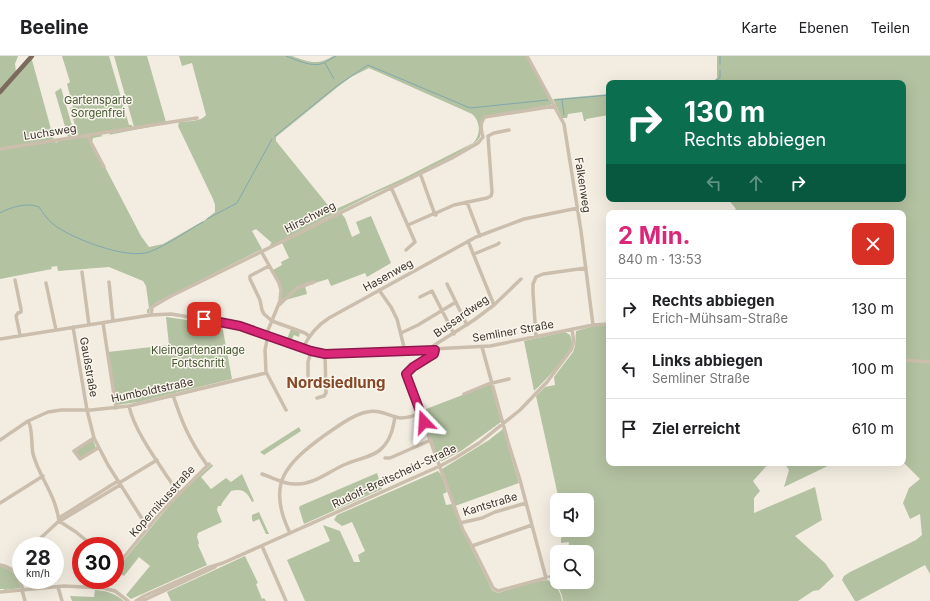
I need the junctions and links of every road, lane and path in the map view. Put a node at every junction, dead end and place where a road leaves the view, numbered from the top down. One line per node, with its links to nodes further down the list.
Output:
1 (32, 56): 3 (main road)
2 (527, 56): 4 (street, Falkenweg)
3 (0, 92)
4 (555, 106): 9 (street); 15 (street, Falkenweg)
5 (197, 118): 7 (street, Luchsweg)
6 (509, 130): 8 (street)
7 (87, 135): 10 (street, Luchsweg); 11 (street)
8 (488, 136): 9 (street); 14 (street)
9 (482, 137): 12 (street, Hirschweg)
10 (0, 149)
11 (104, 167)
12 (420, 173): 13 (street, Hirschweg); 16 (street)
13 (391, 187): 17 (street); 22 (street, Hirschweg)
14 (467, 202): 16 (street); 18 (street)
15 (578, 208): 18 (street, Hasenweg); 25 (street, Falkenweg)
16 (435, 213): 17 (street)
17 (408, 225): 21 (street)
18 (480, 236): 19 (street, Hasenweg)
19 (468, 242): 23 (street); 33 (street, Hasenweg)
20 (499, 242): 23 (street)
21 (406, 250)
22 (261, 251): 24 (street); 39 (street, Hirschweg)
23 (474, 254): 37 (street)
24 (269, 266): 36 (street); 41 (street)
25 (586, 268): 46 (street, Falkenweg); 55 (street)
26 (82, 272): 44 (street)
27 (521, 279): 37 (street, Bussardweg)
28 (15, 280): 53 (street)
29 (108, 282): 40 (street)
30 (314, 282): 36 (street)
31 (46, 283): 49 (street)
32 (447, 284): 35 (street)
33 (379, 290): 50 (street); 54 (street, Hasenweg)
34 (420, 297): 38 (street)
35 (456, 302): 38 (street); 45 (street)
36 (279, 305): 41 (street)
37 (494, 305): 45 (street, Bussardweg)
38 (442, 310): 50 (street); 51 (street)
39 (151, 315): 40 (street, Semliner Straße); 52 (street, Semliner Straße)
40 (113, 321): 42 (street, Semliner Straße)
41 (272, 321): 52 (street); 54 (street)
42 (103, 323): 44 (street, Semliner Straße); 74 (street)
43 (606, 324): 46 (street, Semliner Straße)
44 (89, 325): 47 (street, Semliner Straße)
45 (467, 325): 51 (street, Bussardweg)
46 (592, 325): 48 (street, Semliner Straße)
47 (73, 327): 49 (street, Semliner Straße); 75 (street, Gaußstraße)
48 (572, 329): 55 (street, Semliner Straße); 80 (street, Rudolf-Breitscheid-Straße)
49 (56, 330): 53 (street, Semliner Straße)
50 (400, 333): 62 (street)
51 (454, 334): 59 (street, Bussardweg)
52 (267, 335): 58 (street, Semliner Straße); 66 (street)
53 (20, 336): 56 (street, Semliner Straße)
54 (309, 336): 58 (street, Hasenweg)
55 (536, 337): 57 (street, Semliner Straße)
56 (0, 339)
57 (482, 347): 60 (street, Semliner Straße); 69 (street)
58 (303, 348): 61 (street, Semliner Straße)
59 (429, 350): 60 (street, Semliner Straße); 62 (street, Semliner Straße)
60 (435, 350): 77 (street)
61 (311, 351): 63 (street, Semliner Straße); 67 (street)
62 (405, 351): 63 (street, Semliner Straße)
63 (325, 354): 72 (street)
64 (906, 360): 65 (street)
65 (930, 362)
66 (266, 373): 71 (street, Humboldtstraße); 76 (street)
67 (308, 376)
68 (508, 379): 69 (street)
69 (492, 383): 70 (street); 80 (street)
70 (464, 394)
71 (173, 395): 73 (street, Humboldtstraße); 92 (street, Kopernikusstraße)
72 (318, 398)
73 (129, 406): 74 (street, Humboldtstraße); 86 (street)
74 (116, 408): 75 (street, Humboldtstraße)
75 (87, 410): 79 (street, Humboldtstraße); 81 (street, Gaußstraße)
76 (286, 410)
77 (420, 413): 78 (street); 83 (street)
78 (395, 417): 90 (street); 90 (street)
79 (28, 421): 82 (street, Humboldtstraße); 89 (street)
80 (503, 425): 87 (street, Rudolf-Breitscheid-Straße); 94 (street)
81 (94, 438): 84 (street, Gaußstraße); 84 (street)
82 (0, 440)
83 (430, 440): 85 (street); 87 (street)
84 (98, 448): 91 (street, Gaußstraße)
85 (386, 458)
86 (156, 460): 91 (street); 92 (street)
87 (440, 466): 96 (street); 99 (street, Rudolf-Breitscheid-Straße)
88 (262, 474): 90 (street)
89 (43, 476): 93 (street); 95 (street)
90 (282, 481): 99 (street)
91 (119, 483): 95 (street); 98 (street, Gaußstraße)
92 (179, 494): 98 (street, Kopernikusstraße)
93 (0, 503)
94 (526, 503): 96 (street, Kantstraße); 97 (street)
95 (59, 520): 100 (street); 101 (street)
96 (460, 523): 103 (street)
97 (532, 525): 103 (street); 103 (street)
98 (148, 528): 104 (street, Kopernikusstraße)
99 (290, 533): 102 (street, Rudolf-Breitscheid-Straße)
100 (41, 537)
101 (83, 537)
102 (262, 546): 105 (street, Rudolf-Breitscheid-Straße); 118 (street)
103 (472, 546)
104 (124, 557)
105 (219, 564): 116 (street, Rudolf-Breitscheid-Straße); 117 (street, Rudolf-Breitscheid-Straße)
106 (0, 565): 107 (street)
107 (12, 570)
108 (34, 589): 111 (street)
109 (59, 589): 114 (street)
110 (107, 589): 115 (street)
111 (22, 590): 112 (street); 113 (street)
112 (0, 592)
113 (25, 601)
114 (62, 601)
115 (127, 601)
116 (136, 601)
117 (142, 601)
118 (286, 601)

